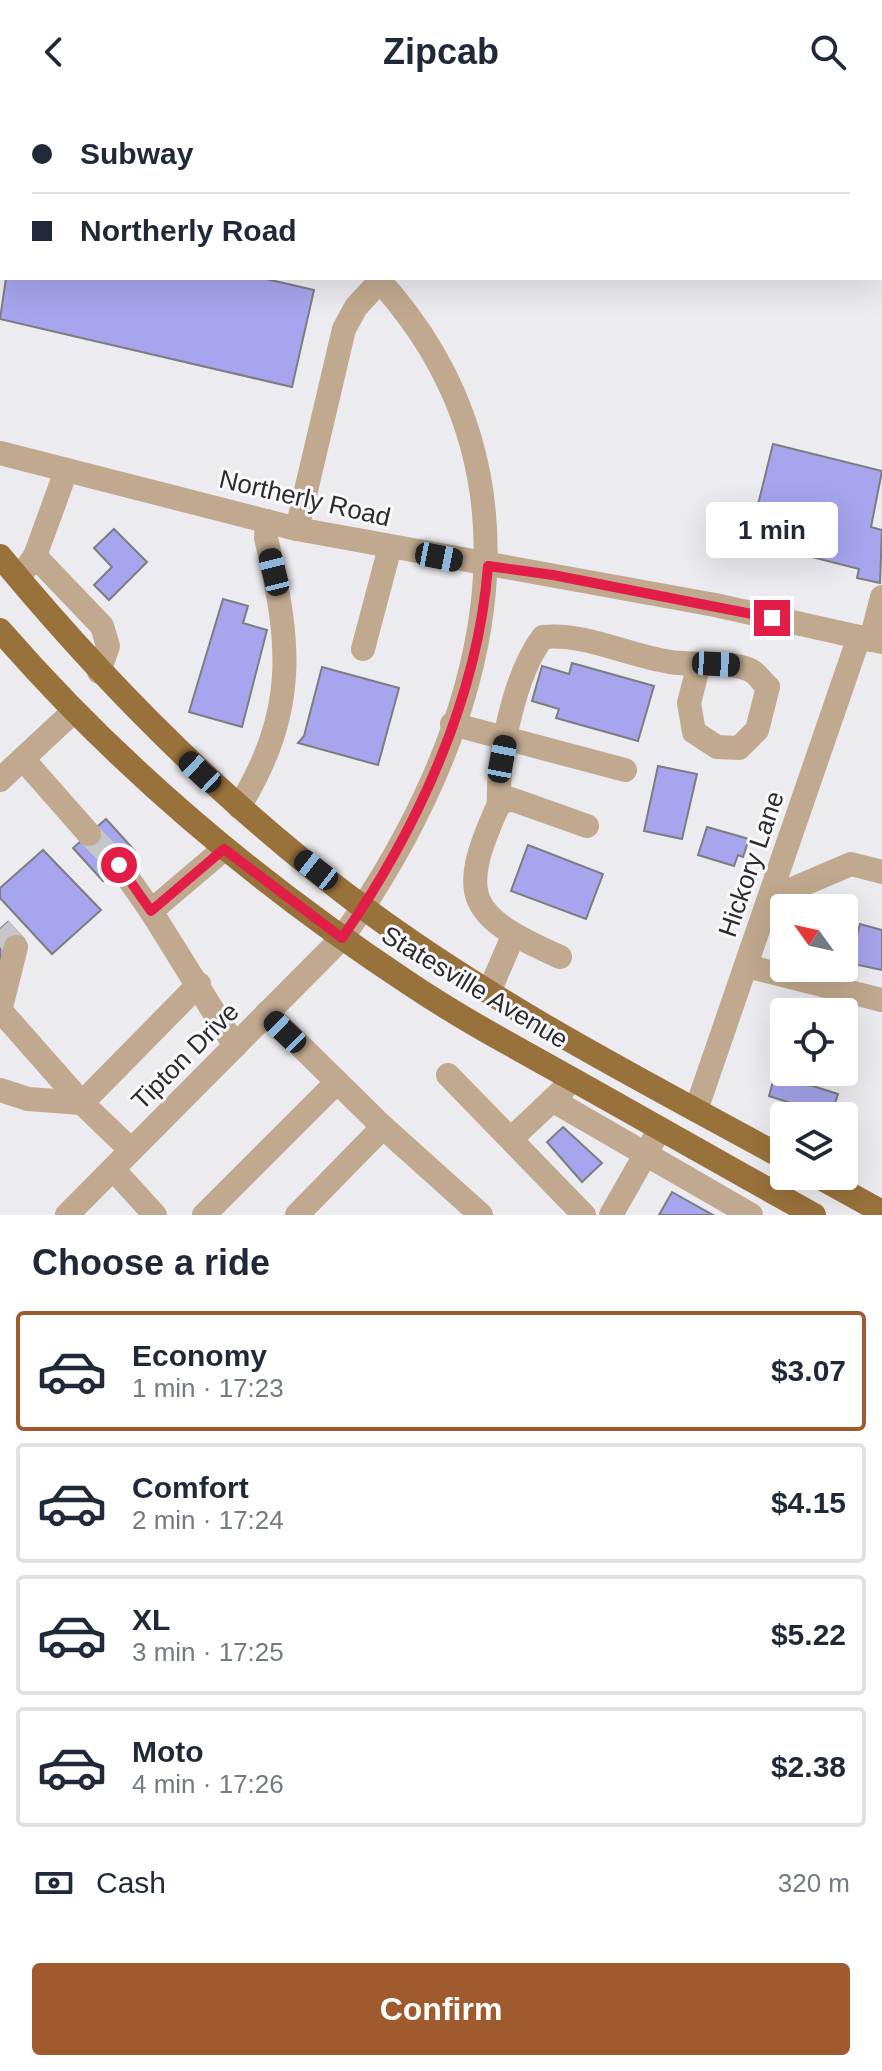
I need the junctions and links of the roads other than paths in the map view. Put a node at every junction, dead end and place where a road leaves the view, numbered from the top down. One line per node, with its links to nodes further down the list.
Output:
1 (378, 280): 5 (street); 9 (street, Tipton Drive)
2 (0, 453): 3 (street, Northerly Road)
3 (66, 471): 4 (street, Northerly Road); 8 (street)
4 (267, 521): 5 (street, Northerly Road); 24 (street)
5 (297, 529): 6 (street, Northerly Road)
6 (390, 547): 9 (street, Northerly Road); 14 (street)
7 (0, 556): 10 (main road, Statesville Avenue)
8 (35, 556): 10 (street); 16 (street)
9 (488, 566): 13 (street, Northerly Road); 18 (street, Tipton Drive)
10 (18, 578): 16 (main road, Statesville Avenue)
11 (882, 597): 13 (street, Hickory Lane)
12 (0, 630): 17 (main road, Statesville Avenue)
13 (871, 640): 30 (street, Hickory Lane)
14 (363, 649)
15 (699, 664): 19 (street)
16 (99, 672): 24 (main road, Statesville Avenue)
17 (74, 711): 20 (street); 27 (main road, Statesville Avenue)
18 (452, 724): 19 (street); 31 (street, Tipton Drive)
19 (506, 738): 21 (street); 23 (street)
20 (23, 759): 22 (street); 26 (street)
21 (625, 770)
22 (0, 780)
23 (499, 804): 25 (street); 33 (street)
24 (239, 807): 31 (main road, Statesville Avenue)
25 (587, 826)
26 (89, 834)
27 (224, 849): 32 (street); 34 (main road, Statesville Avenue)
28 (119, 865): 32 (street)
29 (882, 872): 30 (street)
30 (769, 899): 37 (street, Hickory Lane)
31 (363, 908): 34 (street, Tipton Drive); 39 (main road, Statesville Avenue)
32 (151, 911): 38 (street)
33 (513, 936): 36 (street); 39 (street)
34 (342, 938): 42 (street, Tipton Drive); 45 (main road, Statesville Avenue)
35 (9, 952): 41 (street)
36 (560, 957)
37 (746, 966): 40 (street); 50 (street, Hickory Lane)
38 (199, 984): 43 (street); 49 (street)
39 (489, 992): 50 (main road, Statesville Avenue)
40 (882, 1000)
41 (0, 1011): 49 (street)
42 (267, 1013): 43 (street, Tipton Drive); 46 (street)
43 (235, 1046): 54 (street, Tipton Drive)
44 (448, 1075): 53 (street)
45 (573, 1079): 48 (street); 52 (main road, Statesville Avenue)
46 (337, 1082): 51 (street); 63 (street)
47 (0, 1090): 49 (street)
48 (552, 1100): 53 (street); 56 (street)
49 (82, 1103): 54 (street)
50 (696, 1110): 55 (main road, Statesville Avenue)
51 (383, 1127): 64 (street); 65 (street)
52 (661, 1129): 56 (street); 59 (main road, Statesville Avenue)
53 (511, 1139): 66 (street)
54 (131, 1150): 57 (street, Tipton Drive)
55 (770, 1150)
56 (646, 1154): 67 (street); 68 (street)
57 (113, 1169): 61 (street, Tipton Drive); 62 (street)
58 (842, 1190): 60 (main road)
59 (772, 1191): 69 (street); 70 (main road, Statesville Avenue)
60 (882, 1212)
61 (67, 1215)
62 (155, 1215)
63 (204, 1215)
64 (297, 1215)
65 (481, 1215)
66 (584, 1215)
67 (611, 1215)
68 (751, 1215)
69 (762, 1215)
70 (814, 1215)

